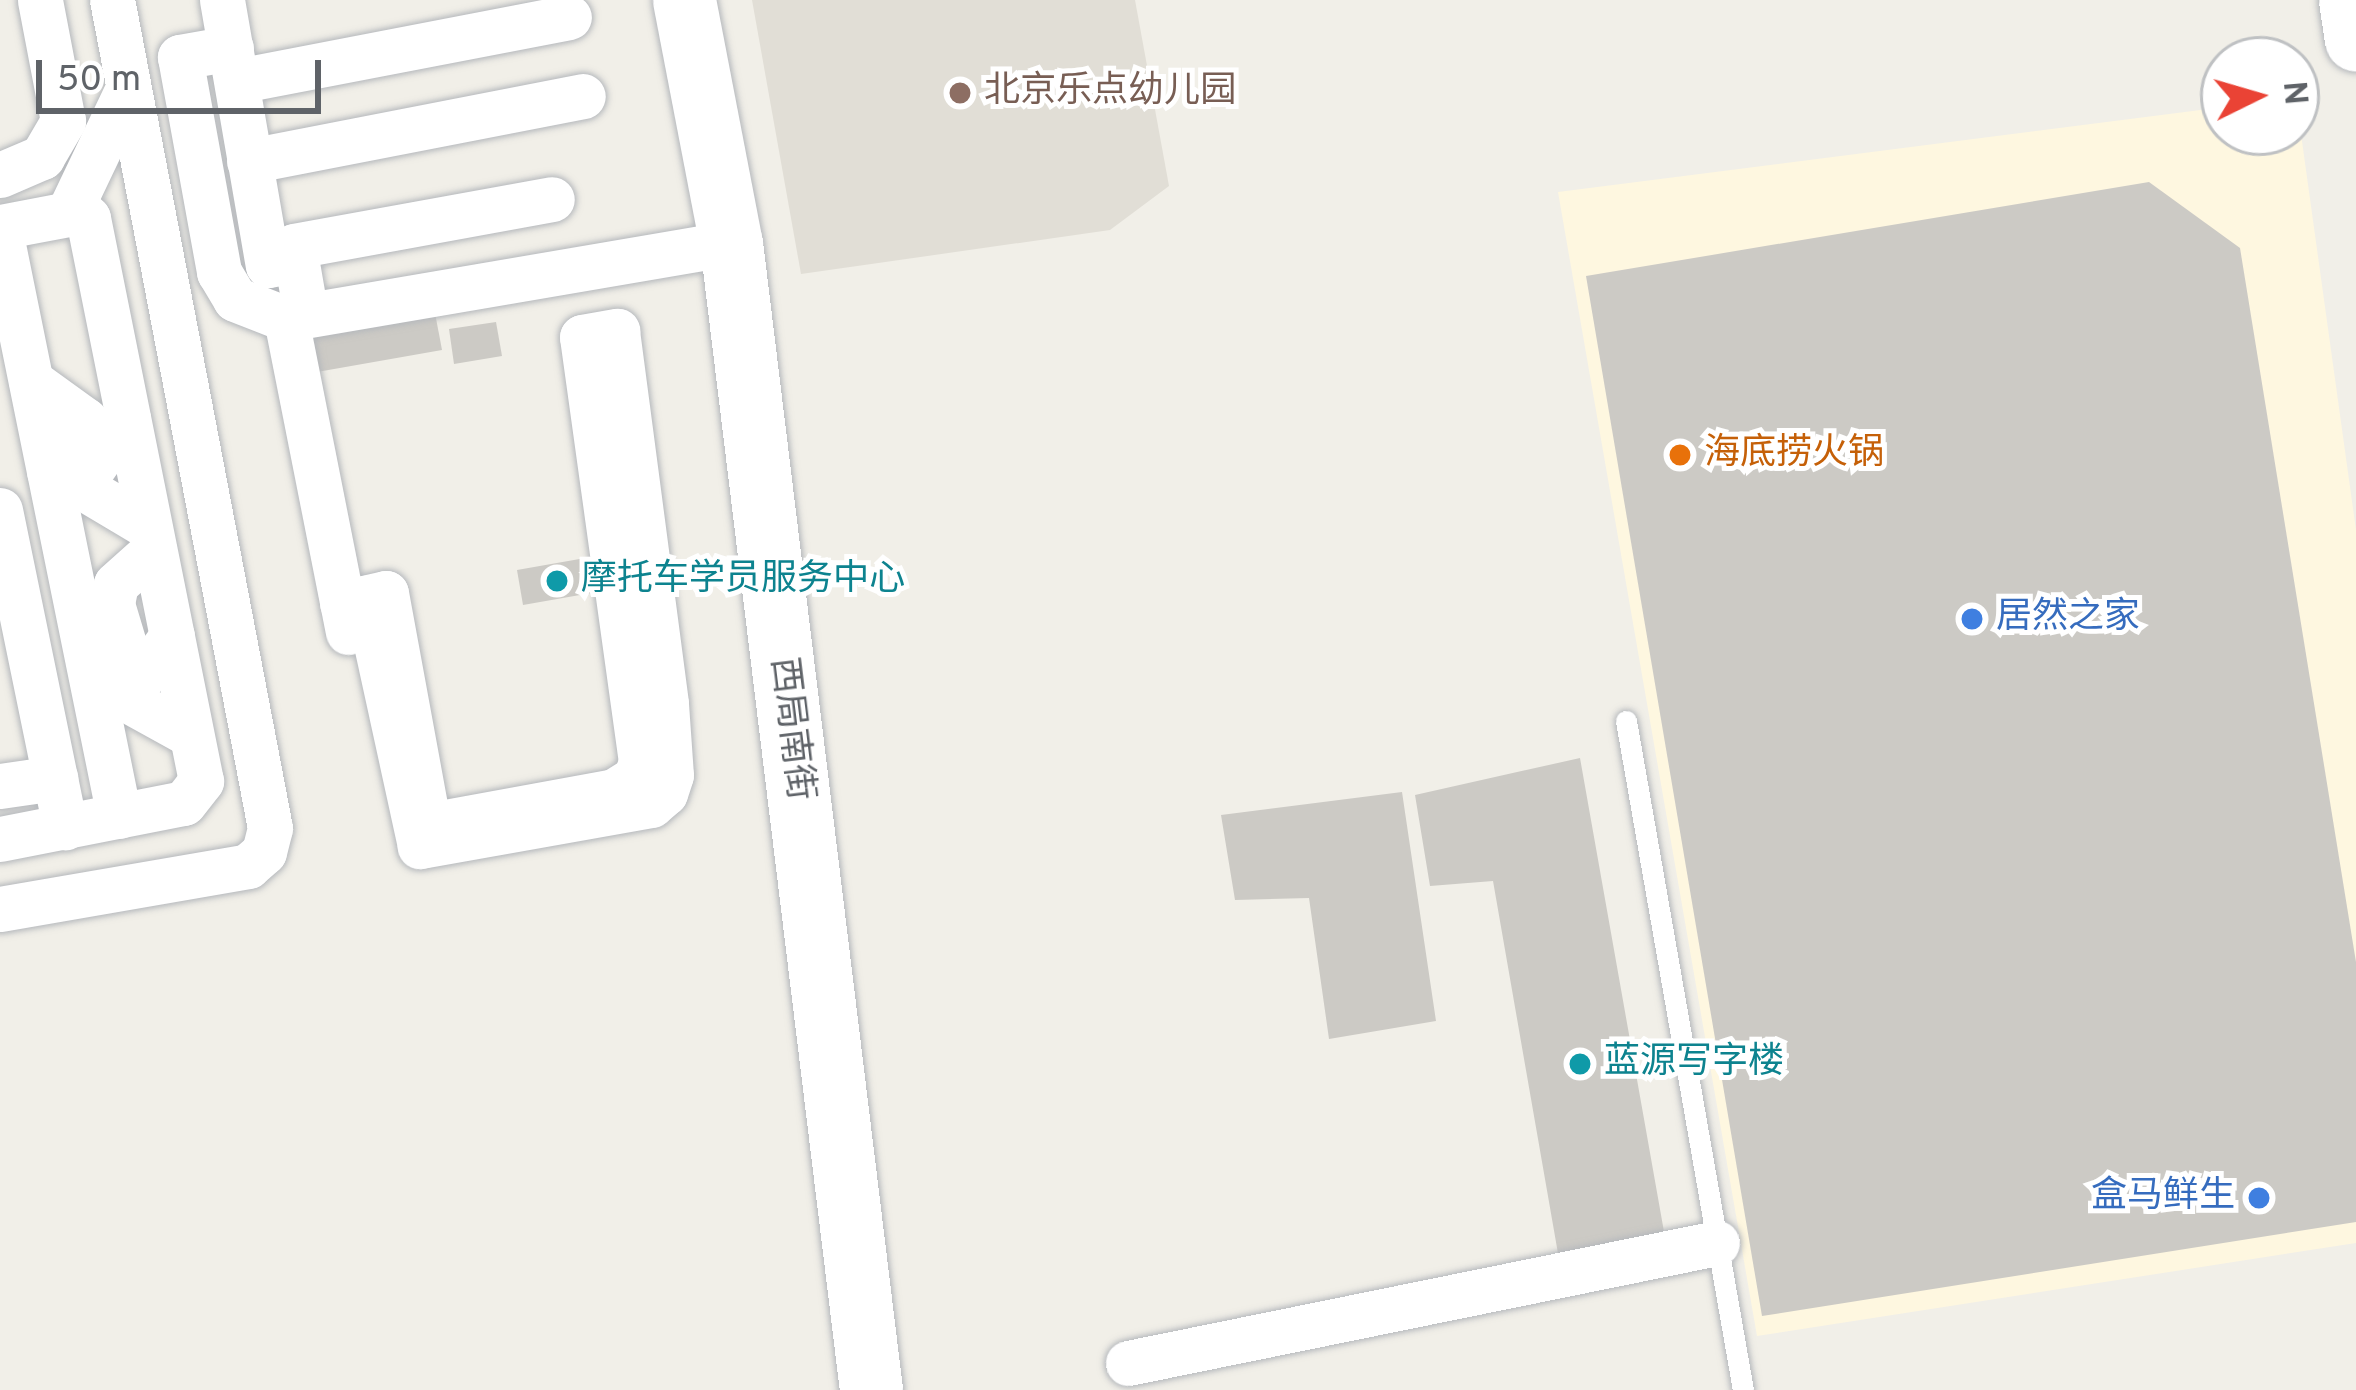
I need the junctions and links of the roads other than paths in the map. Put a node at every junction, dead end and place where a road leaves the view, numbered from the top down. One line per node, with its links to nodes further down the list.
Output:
1 (40, 0): 11 (street)
2 (112, 0): 9 (street)
3 (222, 0): 8 (street)
4 (684, 0): 15 (street, 西局南街)
5 (2350, 0): 7 (street)
6 (567, 9): 8 (street); 10 (street)
7 (2356, 40)
8 (234, 64): 10 (street); 17 (street)
9 (128, 88): 13 (street); 31 (street)
10 (250, 161): 16 (street)
11 (0, 175)
12 (552, 199): 16 (street)
13 (75, 206): 14 (street); 19 (street)
14 (0, 229): 23 (street)
15 (731, 243): 17 (street); 34 (street, 西局南街)
16 (297, 260): 17 (street)
17 (296, 317): 21 (street)
18 (1, 521): 20 (street)
19 (152, 538): 23 (street); 27 (street)
20 (7, 585): 22 (street)
21 (365, 598): 21 (street); 30 (street)
22 (17, 668): 25 (street)
23 (91, 675): 27 (street)
24 (1626, 721): 32 (lane)
25 (55, 778): 26 (street); 28 (street)
26 (0, 786)
27 (119, 816): 28 (street)
28 (64, 826): 29 (street)
29 (0, 839)
30 (391, 851)
31 (0, 909)
32 (1717, 1243): 33 (street); 35 (lane)
33 (1128, 1363)
34 (871, 1390)
35 (1743, 1390)

